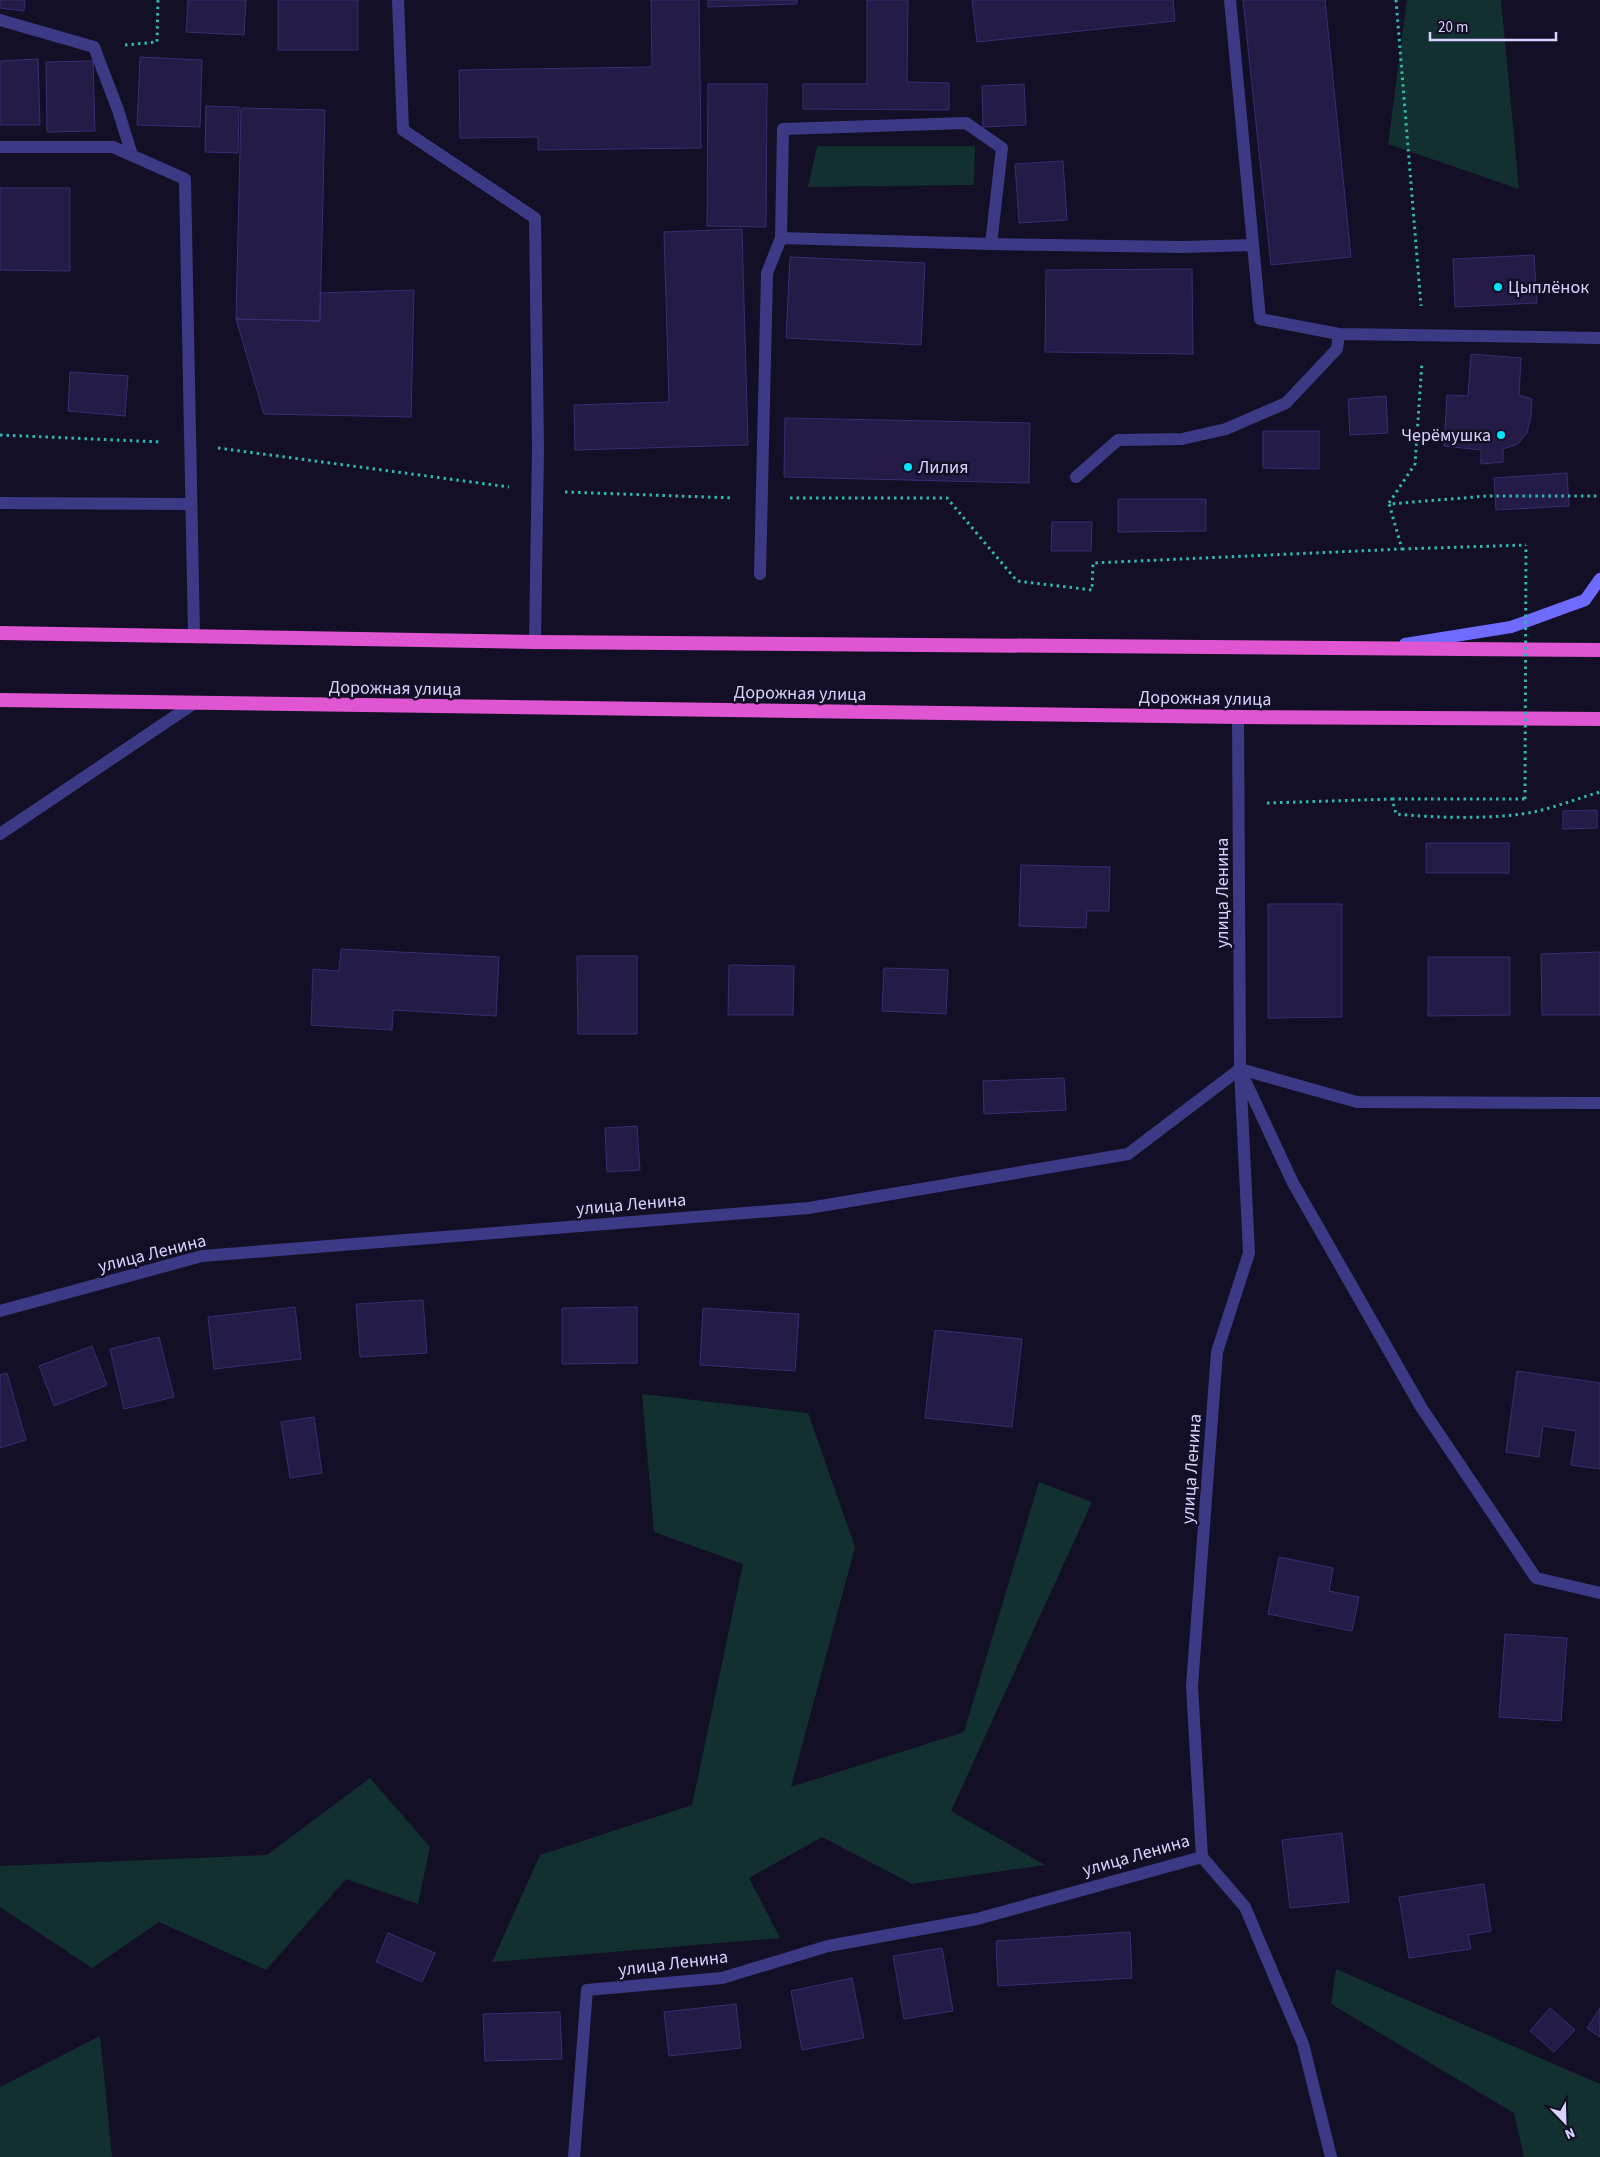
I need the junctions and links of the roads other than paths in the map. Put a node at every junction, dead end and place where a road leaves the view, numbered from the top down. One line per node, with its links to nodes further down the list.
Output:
1 (398, 0): 18 (street)
2 (1230, 0): 8 (street)
3 (0, 20): 5 (street)
4 (0, 147): 5 (street)
5 (132, 155): 13 (street)
6 (781, 238): 7 (street); 7 (street); 14 (street)
7 (991, 244): 8 (street)
8 (1253, 245): 9 (street)
9 (1339, 334): 10 (street); 11 (street)
10 (1600, 338)
11 (1076, 476)
12 (0, 503): 13 (street)
13 (192, 504): 17 (street)
14 (760, 574)
15 (1600, 579): 19 (main road)
16 (0, 633): 17 (highway)
17 (194, 635): 18 (highway)
18 (535, 642): 19 (highway)
19 (1382, 648): 20 (highway)
20 (1600, 650)
21 (0, 700): 22 (highway, Дорожная улица)
22 (193, 704): 23 (highway, Дорожная улица); 25 (street)
23 (1238, 717): 24 (highway, Дорожная улица); 26 (street, улица Ленина)
24 (1600, 719)
25 (0, 834)
26 (1240, 1069): 27 (street); 28 (street, улица Ленина); 29 (street, улица Ленина); 30 (street, улица Ленина)
27 (1600, 1103)
28 (0, 1311)
29 (1600, 1593)
30 (1202, 1857): 31 (street, улица Ленина); 32 (street)
31 (574, 2157)
32 (1331, 2157)

